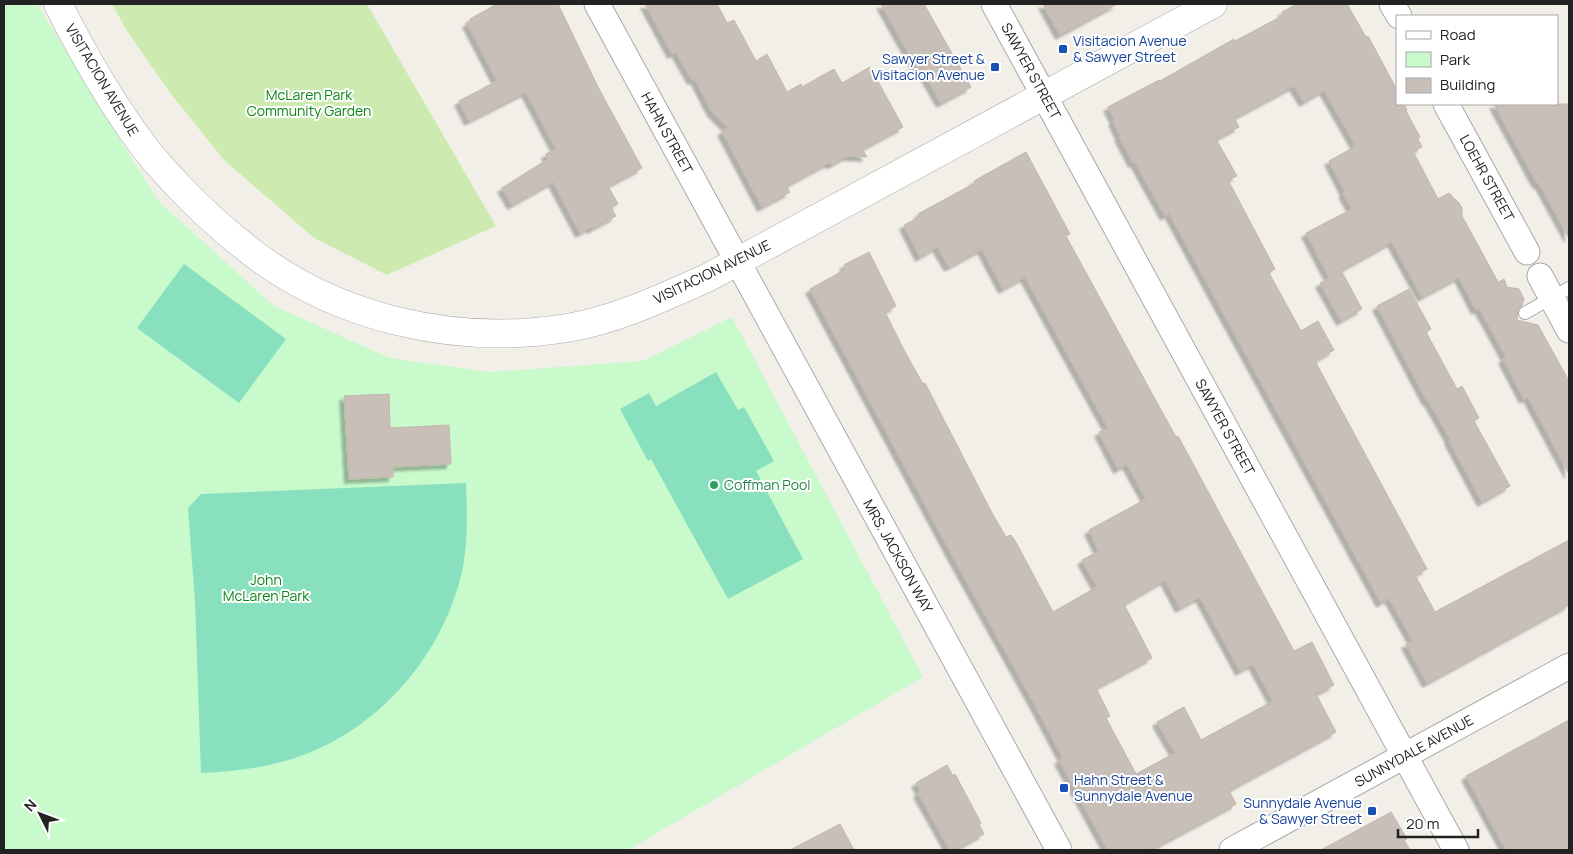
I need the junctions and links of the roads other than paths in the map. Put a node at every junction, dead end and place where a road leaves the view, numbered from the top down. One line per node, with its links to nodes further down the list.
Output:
1 (58, 4): 10 (street, VISITACION AVENUE)
2 (597, 4): 10 (street, HAHN STREET)
3 (994, 4): 7 (street, SAWYER STREET)
4 (1213, 4): 7 (street, VISITACION AVENUE)
5 (1392, 4): 6 (street)
6 (1398, 15)
7 (1044, 96): 10 (street, VISITACION AVENUE); 16 (street, SAWYER STREET)
8 (1447, 105): 9 (street, LOEHR STREET)
9 (1527, 252)
10 (737, 261): 17 (street, MRS. JACKSON WAY)
11 (1540, 276): 12 (street)
12 (1561, 293): 13 (lane); 14 (street)
13 (1525, 313)
14 (1569, 330)
15 (1569, 666): 16 (street, SUNNYDALE AVENUE)
16 (1405, 756): 18 (street, SUNNYDALE AVENUE); 19 (street, SAWYER STREET)
17 (1059, 850)
18 (1232, 850)
19 (1456, 850)

